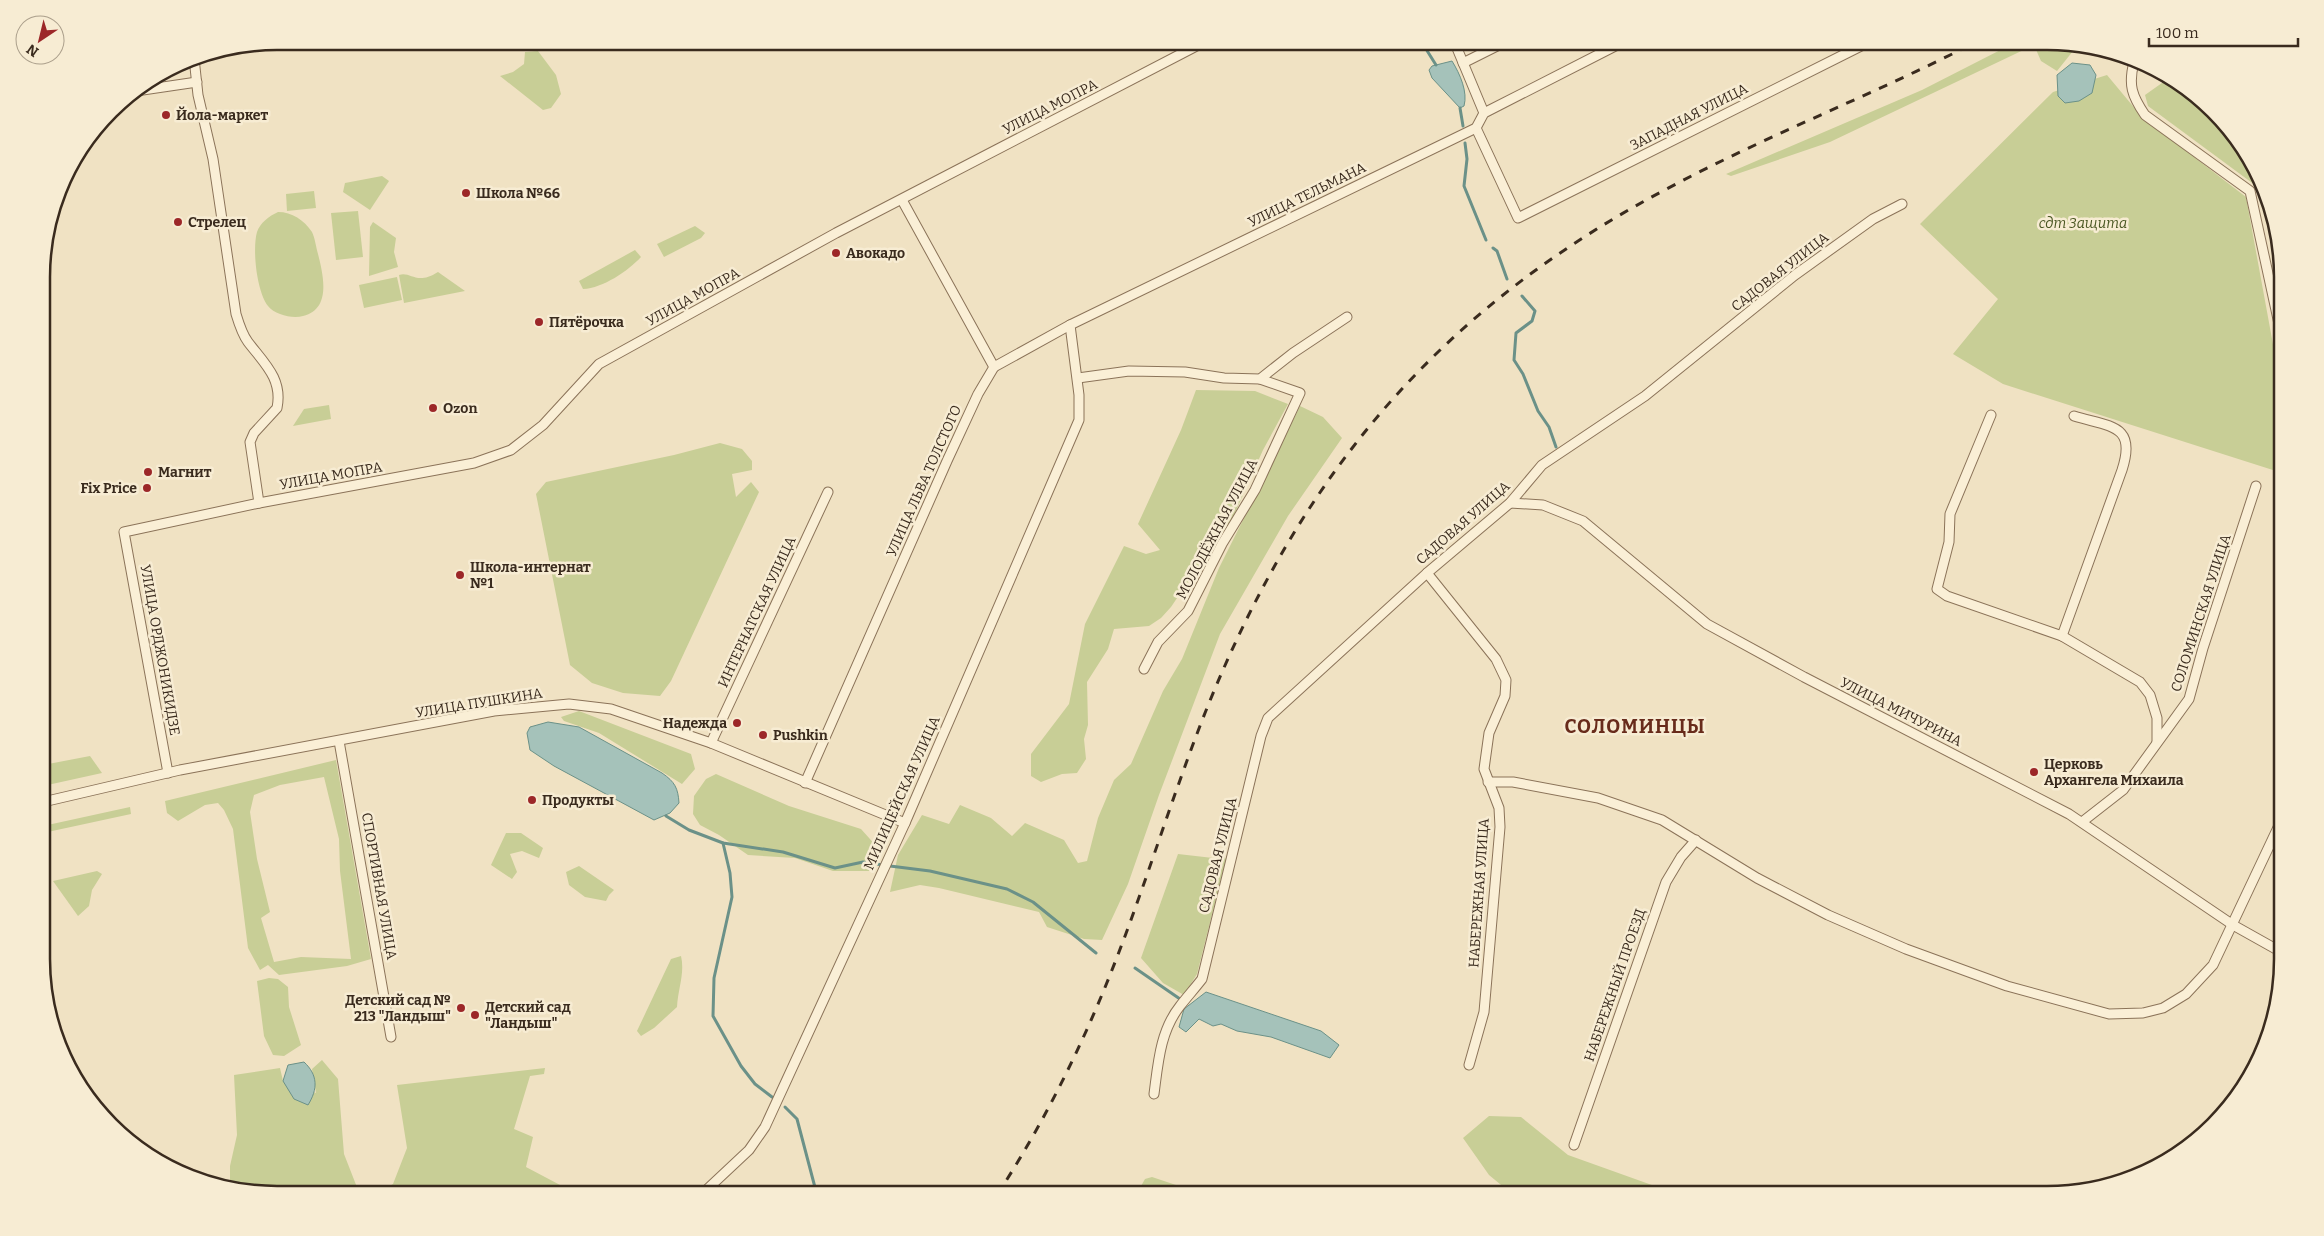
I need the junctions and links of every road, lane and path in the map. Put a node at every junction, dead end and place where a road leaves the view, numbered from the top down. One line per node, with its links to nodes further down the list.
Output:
1 (1189, 50): 13 (street, УЛИЦА МОПРА)
2 (1458, 50): 6 (street)
3 (1489, 50): 6 (street)
4 (1607, 50): 11 (street)
5 (1854, 50): 12 (street, ЗАПАДНАЯ УЛИЦА)
6 (1463, 63): 11 (street)
7 (195, 65): 9 (street)
8 (2133, 67): 15 (street)
9 (197, 82): 10 (street); 25 (street)
10 (150, 89)
11 (1484, 113): 12 (street)
12 (1476, 128): 17 (street, УЛИЦА ТЕЛЬМАНА)
13 (902, 200): 18 (street); 25 (street, УЛИЦА МОПРА)
14 (1902, 204): 26 (street, САДОВАЯ УЛИЦА)
15 (2274, 301)
16 (1347, 317): 20 (street)
17 (1070, 325): 18 (street, УЛИЦА ТЕЛЬМАНА); 19 (street, МИЛИЦЕЙСКАЯ УЛИЦА)
18 (994, 367): 36 (street, УЛИЦА ЛЬВА ТОЛСТОГО)
19 (1078, 378): 20 (street); 39 (street, МИЛИЦЕЙСКАЯ УЛИЦА)
20 (1260, 379): 30 (street, МОЛОДЁЖНАЯ УЛИЦА)
21 (1991, 415): 29 (street)
22 (2074, 416): 29 (street)
23 (2256, 486): 32 (street, СОЛОМИНСКАЯ УЛИЦА)
24 (828, 492): 33 (street, ИНТЕРНАТСКАЯ УЛИЦА)
25 (259, 503): 27 (street, УЛИЦА МОПРА)
26 (1510, 504): 28 (street, САДОВАЯ УЛИЦА); 38 (street, УЛИЦА МИЧУРИНА)
27 (124, 532): 34 (street, УЛИЦА ОРДЖОНИКИДЗЕ)
28 (1427, 573): 35 (street, НАБЕРЕЖНАЯ УЛИЦА); 46 (street, САДОВАЯ УЛИЦА)
29 (2062, 636): 32 (street)
30 (1144, 668)
31 (339, 741): 33 (street, УЛИЦА ПУШКИНА); 34 (street, УЛИЦА ПУШКИНА); 44 (street, СПОРТИВНАЯ УЛИЦА)
32 (2157, 742): 38 (street, СОЛОМИНСКАЯ УЛИЦА)
33 (711, 743): 36 (street, УЛИЦА ПУШКИНА)
34 (168, 773): 37 (street, УЛИЦА ПУШКИНА)
35 (1488, 782): 41 (street); 45 (street, НАБЕРЕЖНАЯ УЛИЦА)
36 (804, 783): 39 (street, УЛИЦА ПУШКИНА)
37 (50, 800)
38 (2082, 822): 42 (street, УЛИЦА МИЧУРИНА)
39 (905, 824): 48 (street, МИЛИЦЕЙСКАЯ УЛИЦА)
40 (2274, 836): 42 (street)
41 (1696, 840): 42 (street); 47 (street, НАБЕРЕЖНЫЙ ПРОЕЗД)
42 (2233, 925): 43 (street, УЛИЦА МИЧУРИНА)
43 (2274, 948)
44 (391, 1037)
45 (1469, 1065)
46 (1154, 1094)
47 (1574, 1145)
48 (711, 1186)

